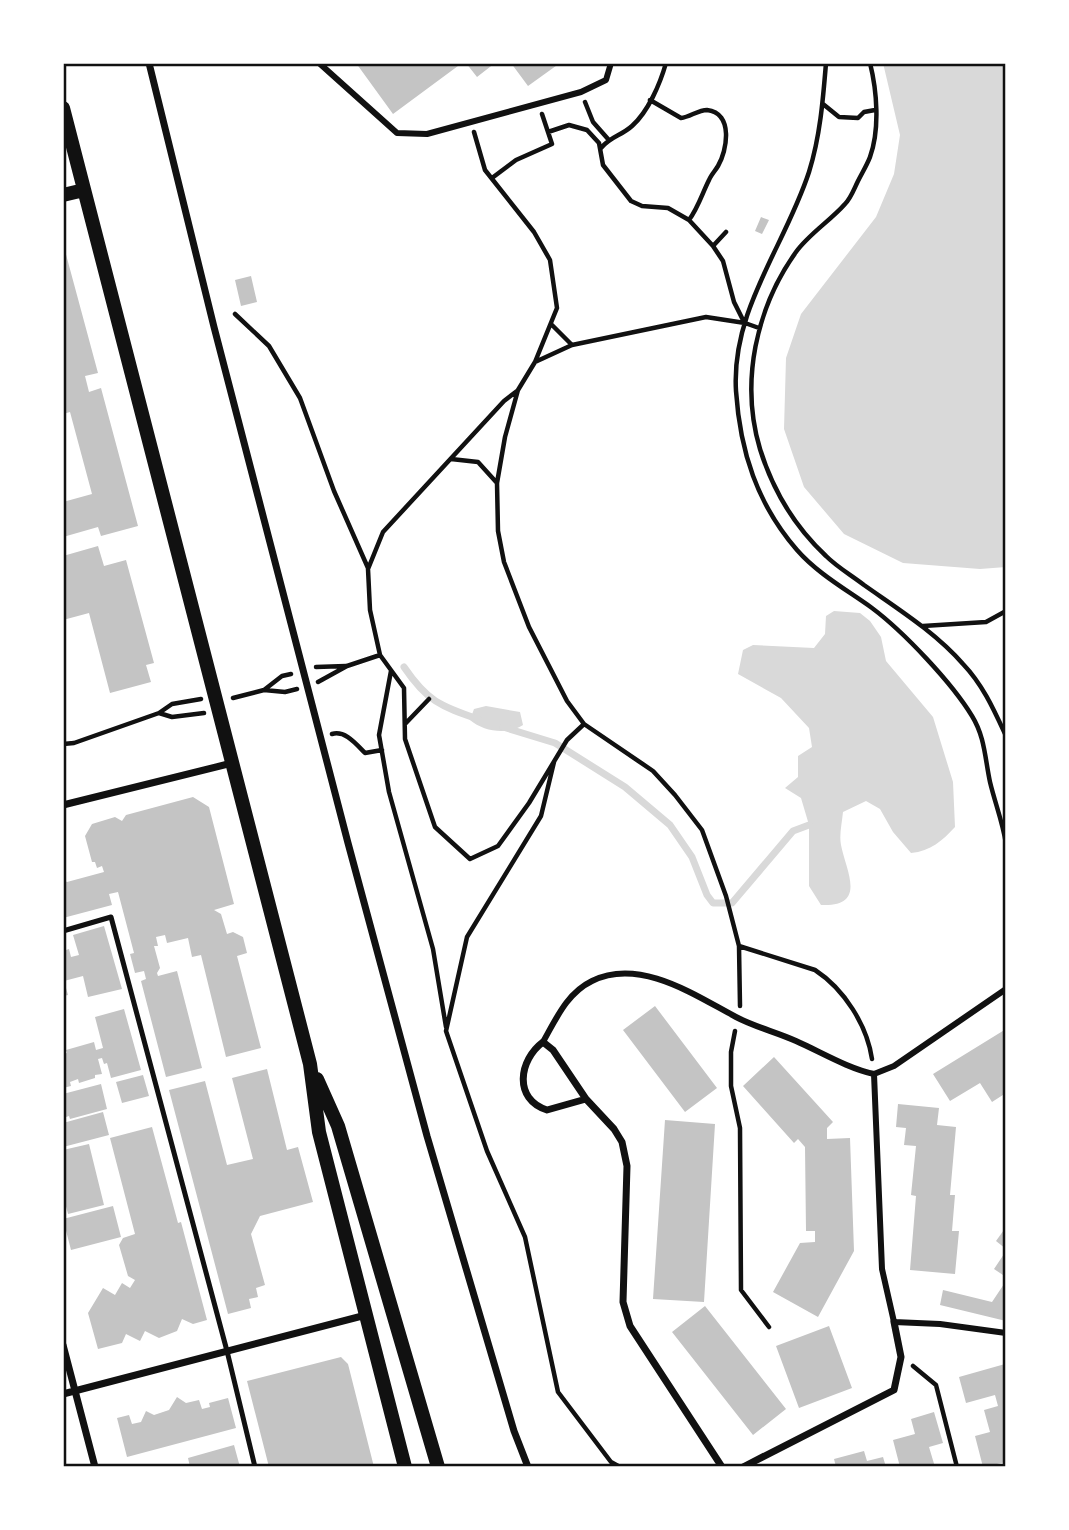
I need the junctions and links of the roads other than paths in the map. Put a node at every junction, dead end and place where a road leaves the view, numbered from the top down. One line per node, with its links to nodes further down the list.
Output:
1 (149, 63): 26 (street)
2 (319, 63): 3 (street)
3 (611, 63)
4 (63, 108): 5 (main road)
5 (84, 190): 6 (main road); 7 (main road)
6 (63, 195)
7 (232, 763): 8 (street); 12 (main road)
8 (63, 805)
9 (63, 931): 19 (lane)
10 (1006, 989): 13 (street)
11 (543, 1042): 13 (street); 14 (street); 14 (street)
12 (310, 1065): 15 (main road); 25 (main road)
13 (874, 1074): 16 (street)
14 (586, 1099): 27 (street)
15 (366, 1315): 19 (street); 24 (main road)
16 (894, 1322): 17 (street); 28 (street)
17 (1006, 1333)
18 (63, 1345): 20 (street)
19 (227, 1351): 20 (street); 23 (lane)
20 (75, 1391): 21 (street); 22 (street)
21 (63, 1394)
22 (95, 1467)
23 (255, 1467)
24 (405, 1467)
25 (439, 1467)
26 (528, 1467)
27 (722, 1467)
28 (743, 1467)

